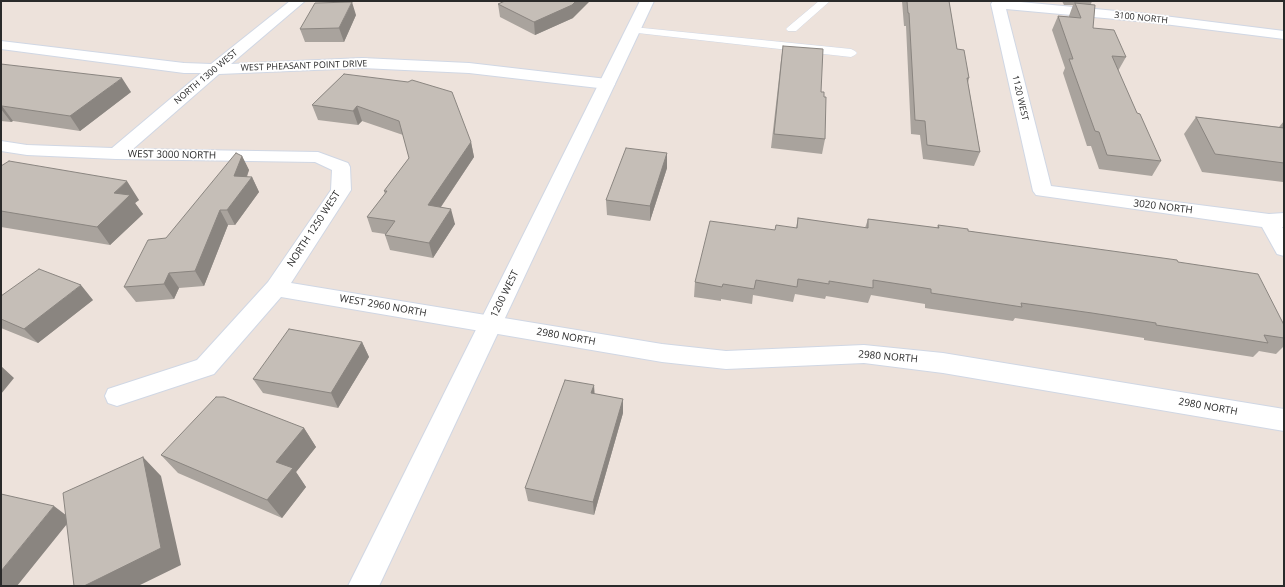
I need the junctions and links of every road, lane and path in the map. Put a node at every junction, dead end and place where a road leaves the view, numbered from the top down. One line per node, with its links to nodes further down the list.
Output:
1 (298, 1): 10 (street, NORTH 1300 WEST)
2 (647, 1): 6 (street, 1200 WEST)
3 (825, 1): 5 (lane)
4 (998, 4): 7 (street, 3100 NORTH); 17 (street, 1120 WEST)
5 (792, 29)
6 (633, 30): 9 (lane); 11 (street, 1200 WEST)
7 (1284, 35)
8 (1, 45): 10 (street, WEST PHEASANT POINT DRIVE)
9 (851, 53)
10 (214, 69): 11 (street, WEST PHEASANT POINT DRIVE); 14 (street, NORTH 1300 WEST)
11 (607, 84): 21 (street, 1200 WEST)
12 (1, 146): 13 (street, WEST 3000 NORTH)
13 (27, 150): 14 (street, WEST 3000 NORTH); 15 (street)
14 (116, 154): 16 (street, WEST 3000 NORTH)
15 (6, 166)
16 (341, 167): 20 (street, NORTH 1250 WEST)
17 (1043, 191): 18 (street, 3020 NORTH)
18 (1276, 221): 19 (street)
19 (1284, 249)
20 (276, 288): 21 (street, WEST 2960 NORTH); 22 (street, NORTH 1250 WEST)
21 (490, 324): 23 (street, 2980 NORTH); 24 (street, 1200 WEST)
22 (117, 396)
23 (1284, 420)
24 (363, 586)

